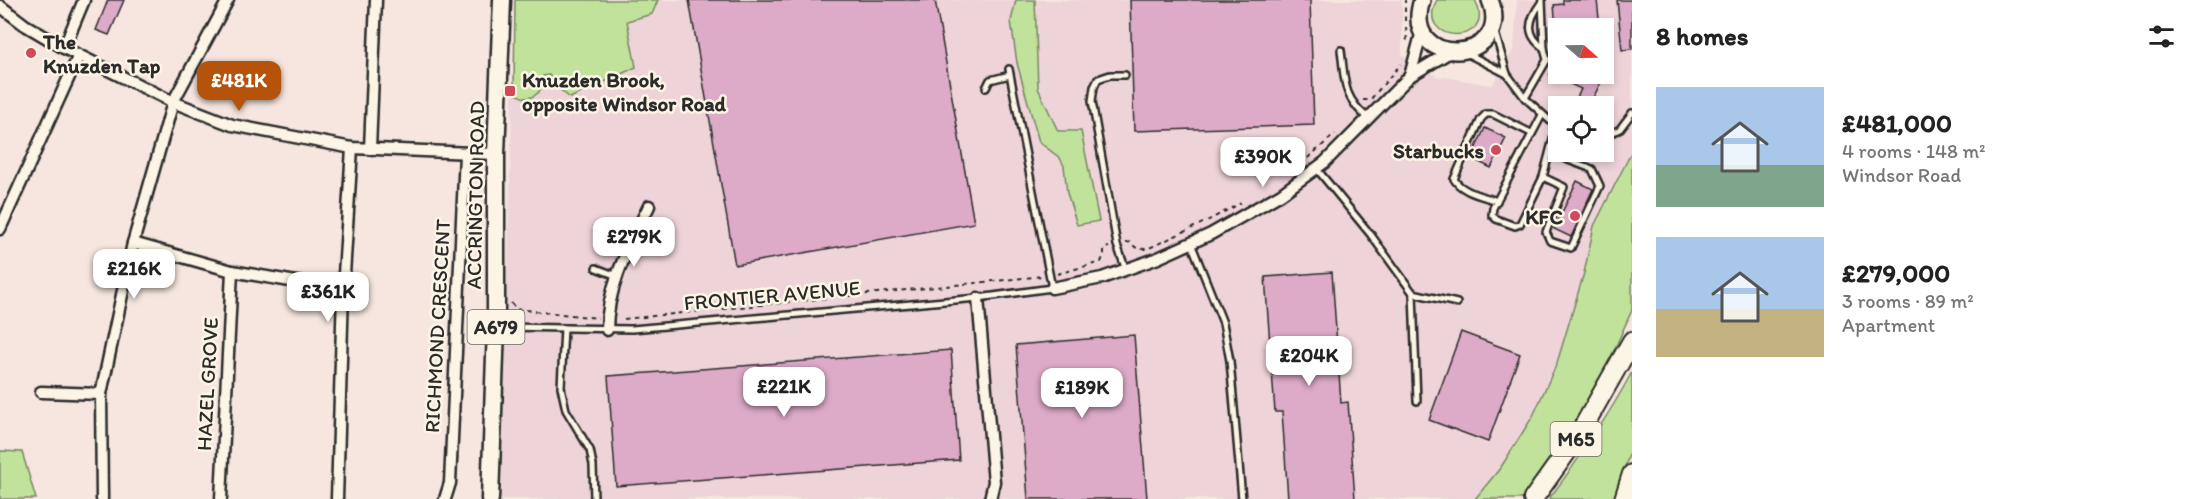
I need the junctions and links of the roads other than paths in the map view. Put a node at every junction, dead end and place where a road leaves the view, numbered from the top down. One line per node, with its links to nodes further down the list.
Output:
1 (84, 0): 12 (street)
2 (228, 0): 22 (street)
3 (376, 0): 30 (street)
4 (502, 0): 32 (main road, ACCRINGTON ROAD / A679)
5 (1422, 0): 11 (street)
6 (1490, 0): 10 (street)
7 (1500, 0): 10 (street)
8 (1542, 1): 13 (lane); 13 (lane)
9 (0, 6): 12 (street)
10 (1493, 21): 15 (street); 17 (lane)
11 (1422, 31): 15 (street); 19 (street)
12 (64, 48): 16 (street)
13 (1544, 48): 21 (lane)
14 (1341, 50): 25 (lane)
15 (1457, 52): 17 (lane); 19 (street)
16 (79, 55): 22 (street); 40 (street)
17 (1507, 74): 21 (lane)
18 (1125, 75): 45 (lane)
19 (1410, 76): 25 (street)
20 (986, 88): 48 (lane)
21 (1525, 98): 24 (lane)
22 (172, 102): 29 (street); 42 (street)
23 (1632, 113): 27 (lane)
24 (1542, 115): 26 (lane); 28 (lane)
25 (1369, 119): 35 (street)
26 (1548, 120)
27 (1614, 132)
28 (1532, 133): 38 (lane); 38 (lane)
29 (352, 148): 30 (street); 49 (street)
30 (370, 149): 31 (street)
31 (465, 154): 32 (street); 64 (street, RICHMOND CRESCENT)
32 (496, 154): 54 (main road, ACCRINGTON ROAD / A679)
33 (1548, 160): 36 (lane)
34 (1574, 162): 36 (lane)
35 (1316, 168): 43 (street); 50 (lane)
36 (1543, 177): 38 (lane)
37 (0, 201): 40 (street)
38 (1497, 201)
39 (649, 206): 47 (street)
40 (11, 208): 41 (street)
41 (0, 229)
42 (133, 243): 46 (street); 58 (street)
43 (1191, 243): 45 (street); 68 (lane)
44 (596, 268): 47 (lane)
45 (1126, 270): 48 (street)
46 (232, 271): 49 (street); 62 (street, HAZEL GROVE)
47 (617, 276): 53 (street)
48 (1052, 288): 51 (lane, FRONTIER AVENUE)
49 (343, 290): 63 (street)
50 (1413, 293): 52 (lane); 59 (lane)
51 (978, 297): 53 (lane, FRONTIER AVENUE); 67 (street)
52 (1457, 303)
53 (607, 325): 55 (lane, FRONTIER AVENUE)
54 (496, 327): 55 (lane, FRONTIER AVENUE); 65 (main road, ACCRINGTON ROAD / A679)
55 (564, 328): 66 (lane)
56 (1632, 341): 69 (highway, M65)
57 (41, 392): 58 (street)
58 (101, 394): 61 (street)
59 (1417, 401)
60 (1632, 474): 70 (highway)
61 (102, 499)
62 (221, 499)
63 (337, 499)
64 (445, 499)
65 (490, 499)
66 (594, 499)
67 (990, 499)
68 (1242, 499)
69 (1533, 499)
70 (1624, 499)

